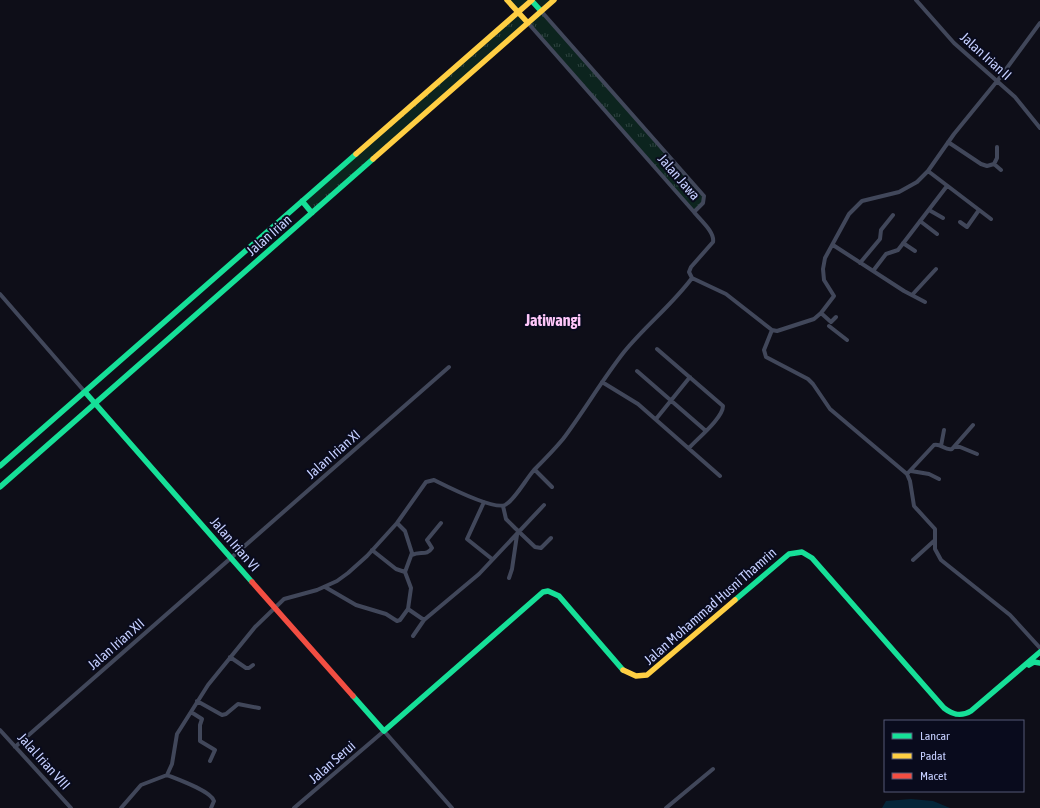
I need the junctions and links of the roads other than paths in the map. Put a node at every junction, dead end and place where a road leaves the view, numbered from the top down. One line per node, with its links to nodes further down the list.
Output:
1 (507, 0): 6 (street, Jalan Jawa)
2 (532, 0): 5 (street, Jalan Jawa); 6 (street, Jalan Irian)
3 (554, 0): 5 (street, Jalan Irian)
4 (916, 0): 9 (street, Jalan Irian II)
5 (541, 11): 7 (street, Jalan Irian); 20 (street, Jalan Jawa)
6 (517, 12): 7 (street, Jalan Jawa); 17 (street, Jalan Irian)
7 (528, 23): 20 (street, Jalan Jawa); 21 (street, Jalan Irian)
8 (1040, 23): 9 (street)
9 (998, 80): 10 (street, Jalan Irian II); 11 (street)
10 (1040, 128)
11 (948, 142): 13 (street); 15 (street)
12 (997, 147): 13 (street)
13 (994, 164): 14 (street)
14 (1001, 170)
15 (928, 171): 16 (street); 29 (street)
16 (947, 186): 18 (street); 19 (street)
17 (302, 201): 21 (street); 48 (street, Jalan Irian)
18 (929, 210): 23 (street); 25 (street)
19 (978, 210): 24 (street); 26 (street)
20 (694, 212): 34 (street)
21 (312, 213): 50 (street, Jalan Irian)
22 (893, 215): 31 (street)
23 (943, 218)
24 (991, 219)
25 (920, 221): 27 (street); 28 (street)
26 (960, 222)
27 (937, 234)
28 (903, 243): 30 (street); 33 (street)
29 (833, 245): 31 (street); 38 (street)
30 (915, 251)
31 (860, 263): 33 (street)
32 (936, 269): 36 (street)
33 (873, 271): 36 (street)
34 (692, 278): 41 (street); 47 (street)
35 (0, 294): 48 (street, Jalan Irian VI)
36 (912, 295): 37 (street)
37 (925, 302)
38 (821, 314): 40 (street); 41 (street)
39 (836, 317): 40 (street)
40 (829, 326): 42 (street)
41 (772, 330): 61 (street)
42 (847, 340)
43 (657, 349): 46 (street)
44 (448, 367): 76 (street, Jalan Irian XI)
45 (637, 371): 49 (street)
46 (690, 377): 49 (street); 54 (street)
47 (602, 382): 51 (street); 60 (street)
48 (85, 392): 50 (street, Jalan Irian VI); 59 (street, Jalan Irian)
49 (671, 400): 51 (street); 54 (street)
50 (95, 404): 64 (street, Jalan Irian); 76 (street, Jalan Irian VI)
51 (656, 419): 57 (street)
52 (973, 425): 56 (street)
53 (944, 430): 55 (street)
54 (706, 431): 57 (street)
55 (942, 446): 56 (street); 61 (street)
56 (954, 447): 58 (street)
57 (689, 448): 62 (street)
58 (977, 454)
59 (0, 466)
60 (535, 470): 65 (street); 68 (street)
61 (909, 472): 63 (street); 73 (street)
62 (720, 476)
63 (939, 479)
64 (0, 487)
65 (552, 487)
66 (484, 502): 68 (street); 69 (street); 77 (street)
67 (544, 504): 71 (street)
68 (503, 506): 71 (street)
69 (397, 523): 74 (street); 75 (street)
70 (441, 524): 75 (street)
71 (518, 534): 72 (street); 77 (street); 80 (street)
72 (551, 538)
73 (936, 540): 78 (street); 86 (street)
74 (372, 550): 79 (street); 81 (street)
75 (412, 555): 79 (street)
76 (232, 558): 82 (street, Jalan Irian VI); 97 (street, Jalan Irian XII)
77 (492, 558): 84 (street)
78 (913, 560)
79 (405, 572): 83 (street)
80 (509, 578)
81 (325, 587): 82 (street); 83 (street)
82 (274, 607): 88 (street); 96 (street, Jalan Irian VI)
83 (408, 609): 84 (street)
84 (424, 620): 85 (street)
85 (413, 636)
86 (1040, 648)
87 (1040, 652): 91 (street, Jalan Mohammad Husni Thamrin)
88 (230, 657): 90 (street); 92 (street)
89 (1040, 663): 91 (street, Jalan Mohammad Husni Thamrin)
90 (253, 665)
91 (990, 696): 96 (street, Jalan Mohammad Husni Thamrin)
92 (197, 701): 93 (street); 94 (street)
93 (259, 708)
94 (191, 712): 98 (street); 100 (street)
95 (0, 730): 97 (street, Jalal Irian VIII)
96 (384, 731): 104 (street, Jalan Serui); 105 (street, Jalan Irian VI)
97 (15, 746): 101 (street, Jalal Irian VIII)
98 (210, 761)
99 (713, 769): 106 (street)
100 (167, 775): 102 (street); 103 (street)
101 (71, 808)
102 (121, 808)
103 (211, 808)
104 (294, 808)
105 (452, 808)
106 (666, 808)

